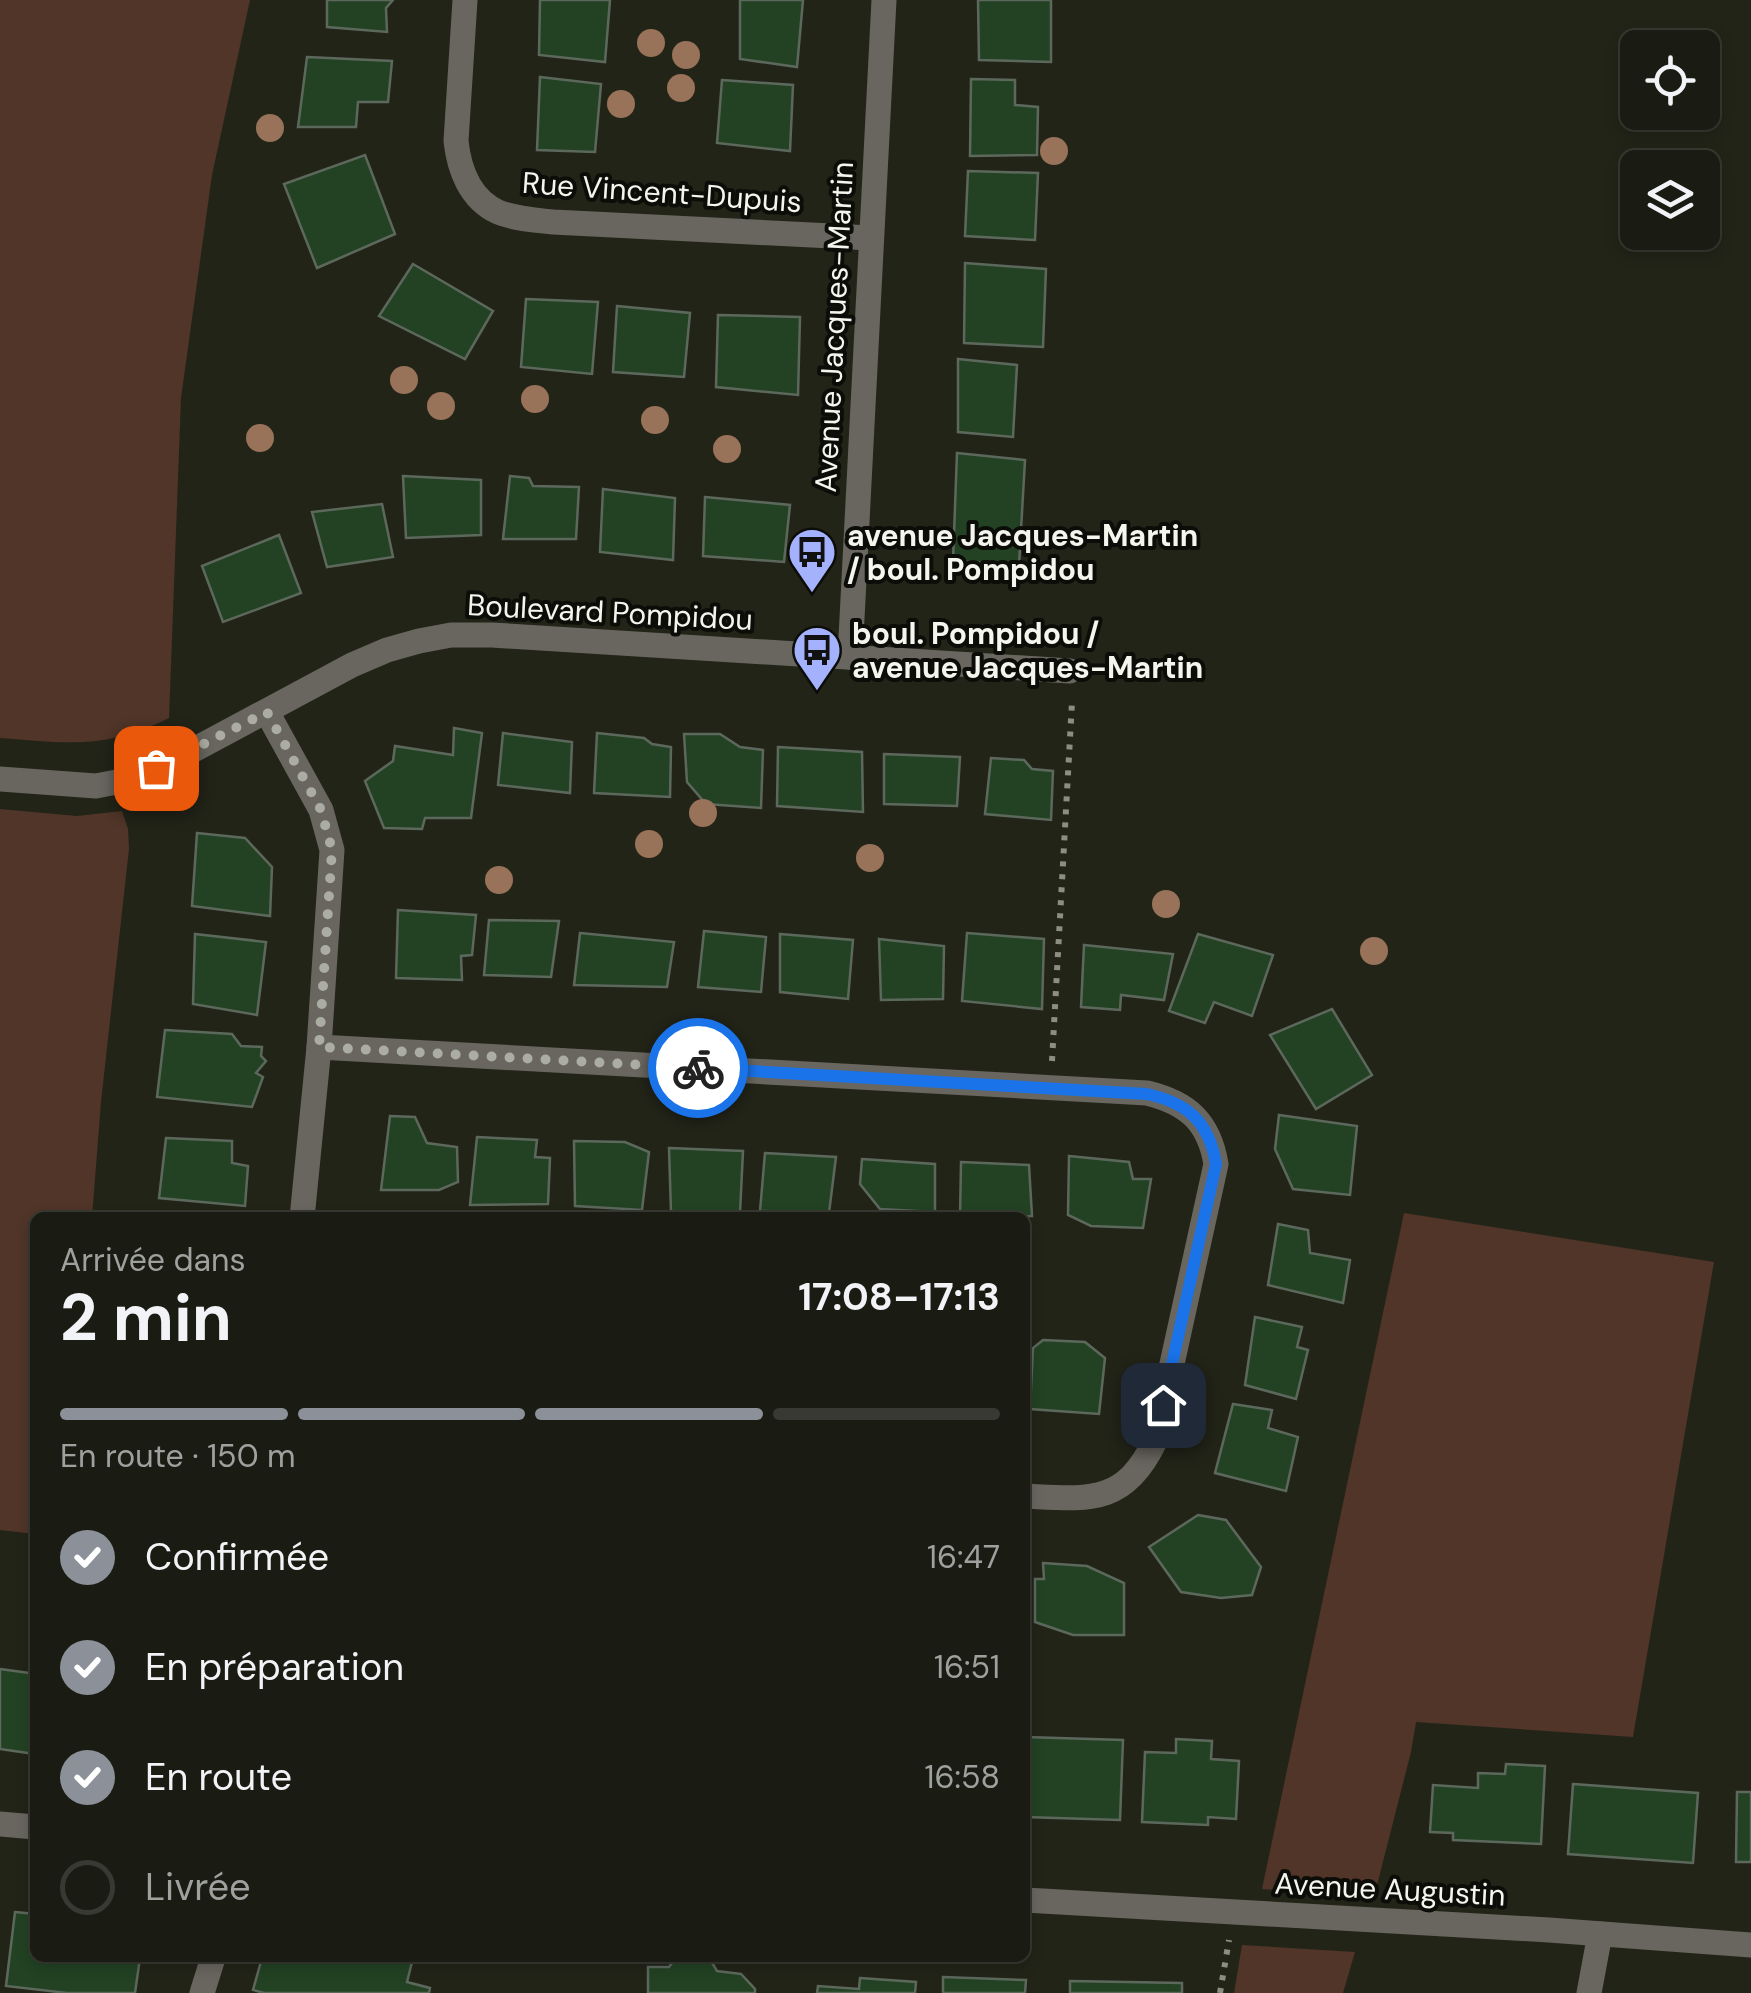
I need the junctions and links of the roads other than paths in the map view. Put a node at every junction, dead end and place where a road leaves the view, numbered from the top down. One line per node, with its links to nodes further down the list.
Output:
1 (465, 0): 3 (street, Rue Vincent-Dupuis)
2 (884, 0): 3 (street, Avenue Jacques-Martin)
3 (870, 238): 4 (street, Avenue Jacques-Martin)
4 (850, 657): 5 (street, Boulevard Pompidou); 6 (street, Boulevard Pompidou)
5 (1070, 671)
6 (267, 712): 7 (street, Boulevard Pompidou); 8 (street)
7 (0, 779)
8 (319, 1047): 9 (street); 10 (street)
9 (303, 1212)
10 (1030, 1496)
11 (0, 1824): 12 (street)
12 (30, 1827)
13 (1030, 1900): 14 (street, Avenue Augustin)
14 (1600, 1934): 15 (street, Avenue Augustin); 18 (street)
15 (1751, 1945)
16 (212, 1962): 17 (street)
17 (202, 1993)
18 (1590, 1993)

